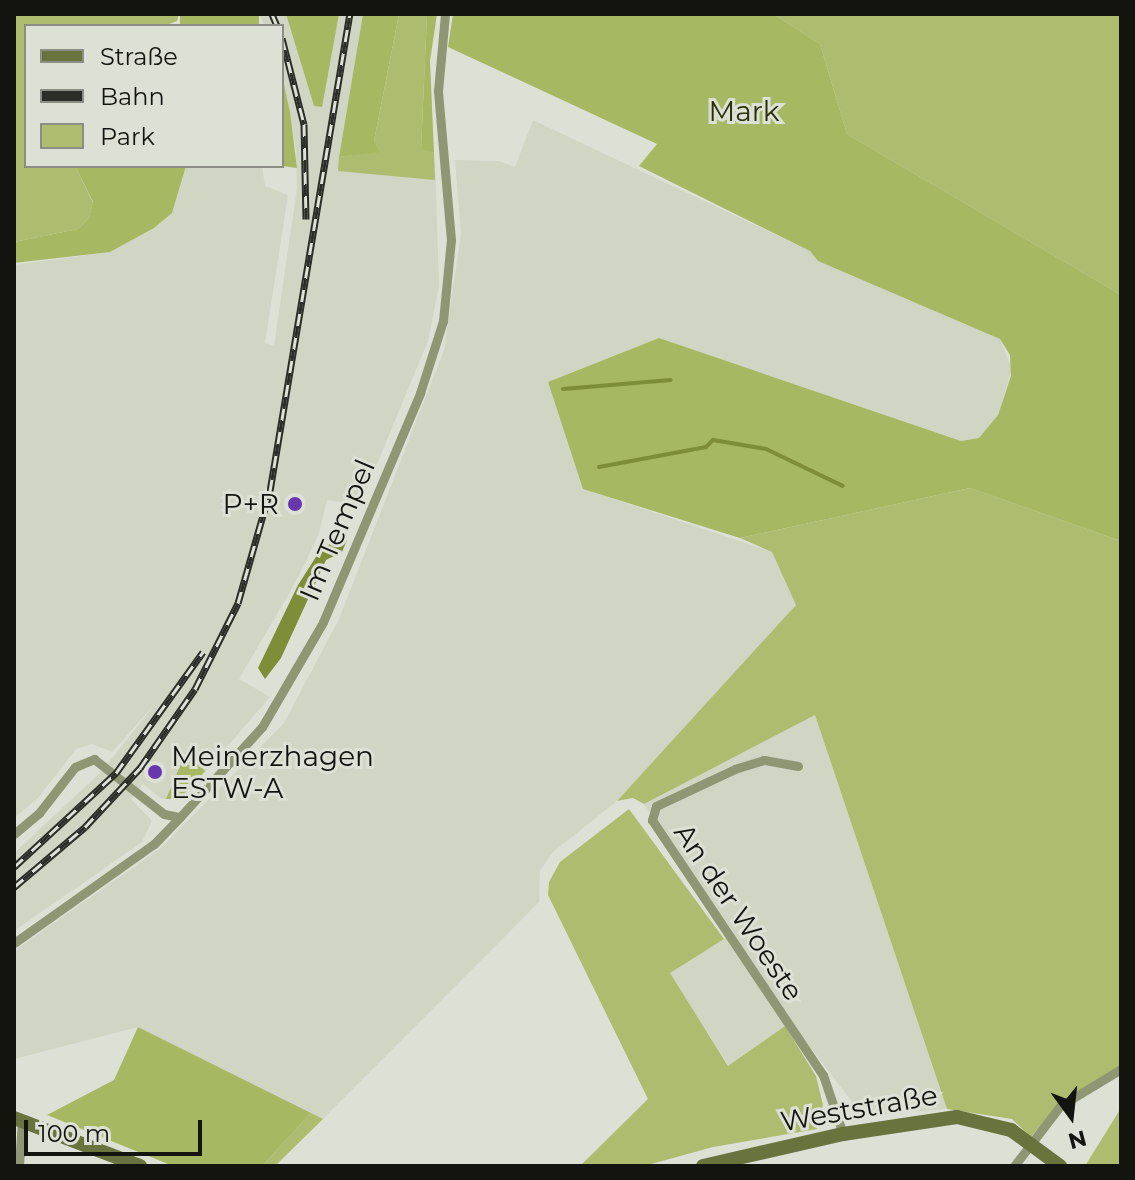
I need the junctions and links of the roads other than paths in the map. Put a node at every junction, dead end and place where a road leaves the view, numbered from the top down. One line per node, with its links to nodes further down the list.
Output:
1 (445, 14): 3 (street, Im Tempel)
2 (798, 766): 8 (street, An der Woeste)
3 (180, 817): 4 (street); 5 (street, Im Tempel)
4 (14, 834)
5 (14, 943)
6 (1121, 1069): 9 (street)
7 (18, 1119): 10 (street); 11 (main road)
8 (843, 1134): 9 (main road, Weststraße); 12 (main road, Weststraße)
9 (1032, 1142): 13 (street); 14 (main road, Weststraße)
10 (19, 1166)
11 (140, 1166)
12 (703, 1166)
13 (1014, 1166)
14 (1060, 1166)

